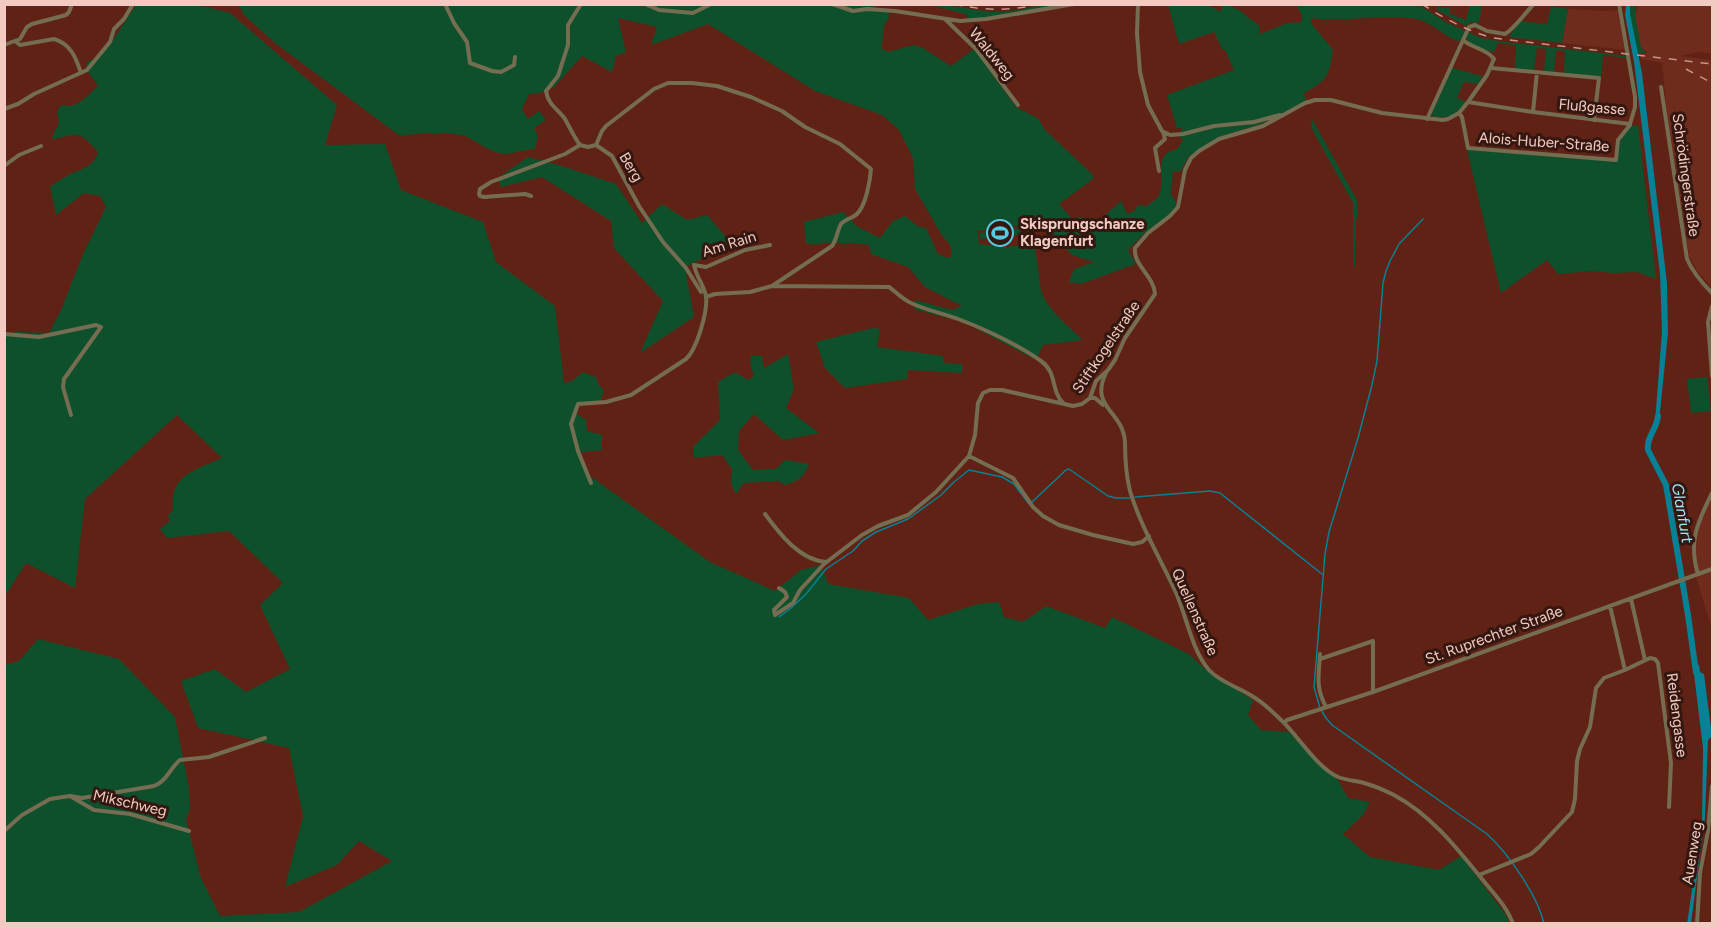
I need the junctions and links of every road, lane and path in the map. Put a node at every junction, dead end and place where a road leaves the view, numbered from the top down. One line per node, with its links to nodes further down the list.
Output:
1 (72, 4): 14 (street)
2 (133, 4): 19 (street)
3 (445, 4): 16 (street)
4 (581, 4): 33 (street)
5 (645, 4): 6 (street)
6 (711, 4)
7 (832, 4): 12 (street)
8 (1074, 4): 12 (street)
9 (1138, 4): 30 (street)
10 (1534, 4): 13 (street)
11 (1619, 4): 29 (street, Flußgasse)
12 (946, 20): 22 (street, Waldweg)
13 (1463, 40): 17 (street); 27 (street)
14 (15, 41): 15 (street); 19 (street)
15 (4, 45)
16 (515, 57)
17 (1491, 68): 18 (street); 21 (street)
18 (1537, 72): 24 (street); 28 (street)
19 (81, 73): 23 (street)
20 (1661, 87): 41 (street, Schrödingerstraße)
21 (1468, 102): 24 (street, Flußgasse); 26 (street)
22 (1018, 105)
23 (4, 109)
24 (1533, 112): 28 (street, Flußgasse)
25 (1286, 113): 27 (street, Stiftkogelstraße); 31 (street); 45 (street, Stiftkogelstraße)
26 (1459, 113): 27 (street, Stiftkogelstraße); 29 (street, Alois-Huber-Straße)
27 (1427, 119)
28 (1594, 120): 29 (street, Flußgasse)
29 (1630, 124)
30 (1162, 131): 31 (street); 32 (street)
31 (1170, 135): 32 (street)
32 (1165, 139): 37 (street)
33 (580, 145): 34 (street); 38 (street)
34 (596, 145): 40 (street, Stiftkogelstraße); 42 (street, Berg)
35 (41, 146): 36 (street)
36 (4, 166)
37 (1159, 171)
38 (531, 196)
39 (770, 245): 42 (street, Am Rain)
40 (772, 286): 42 (street, Stiftkogelstraße); 48 (street, Stiftkogelstraße)
41 (1713, 293)
42 (706, 297): 54 (street)
43 (1713, 306): 46 (street)
44 (4, 334): 50 (street)
45 (1108, 370): 47 (street, Stiftkogelstraße); 49 (street, Quellenstraße)
46 (1713, 376)
47 (1090, 398): 48 (street, Stiftkogelstraße); 49 (street, Quellenstraße)
48 (1065, 404): 51 (street)
49 (1108, 409): 57 (street, Quellenstraße)
50 (70, 415)
51 (972, 449): 52 (street); 53 (street)
52 (969, 456): 53 (street); 58 (street)
53 (975, 458): 57 (street)
54 (591, 483)
55 (1713, 493): 60 (street)
56 (765, 514): 58 (street)
57 (1149, 536): 68 (street, Quellenstraße)
58 (828, 562): 61 (street)
59 (1713, 568): 60 (street, St. Ruprechter Straße)
60 (1698, 574): 62 (street, St. Ruprechter Straße)
61 (779, 588)
62 (1630, 599): 63 (street, St. Ruprechter Straße); 64 (street)
63 (1610, 606): 65 (street); 66 (street, St. Ruprechter Straße)
64 (1645, 660): 65 (street); 72 (street, Reidengasse)
65 (1625, 670): 75 (street)
66 (1373, 692): 67 (street, St. Ruprechter Straße); 67 (street)
67 (1325, 707): 68 (street, St. Ruprechter Straße)
68 (1284, 723): 75 (street, Quellenstraße)
69 (265, 738): 71 (street)
70 (1713, 786): 77 (street, Auenweg)
71 (70, 796): 73 (street); 74 (street, Mikschweg)
72 (1669, 807)
73 (4, 831)
74 (189, 831)
75 (1479, 875): 76 (street, Quellenstraße)
76 (1513, 924)
77 (1697, 924)

